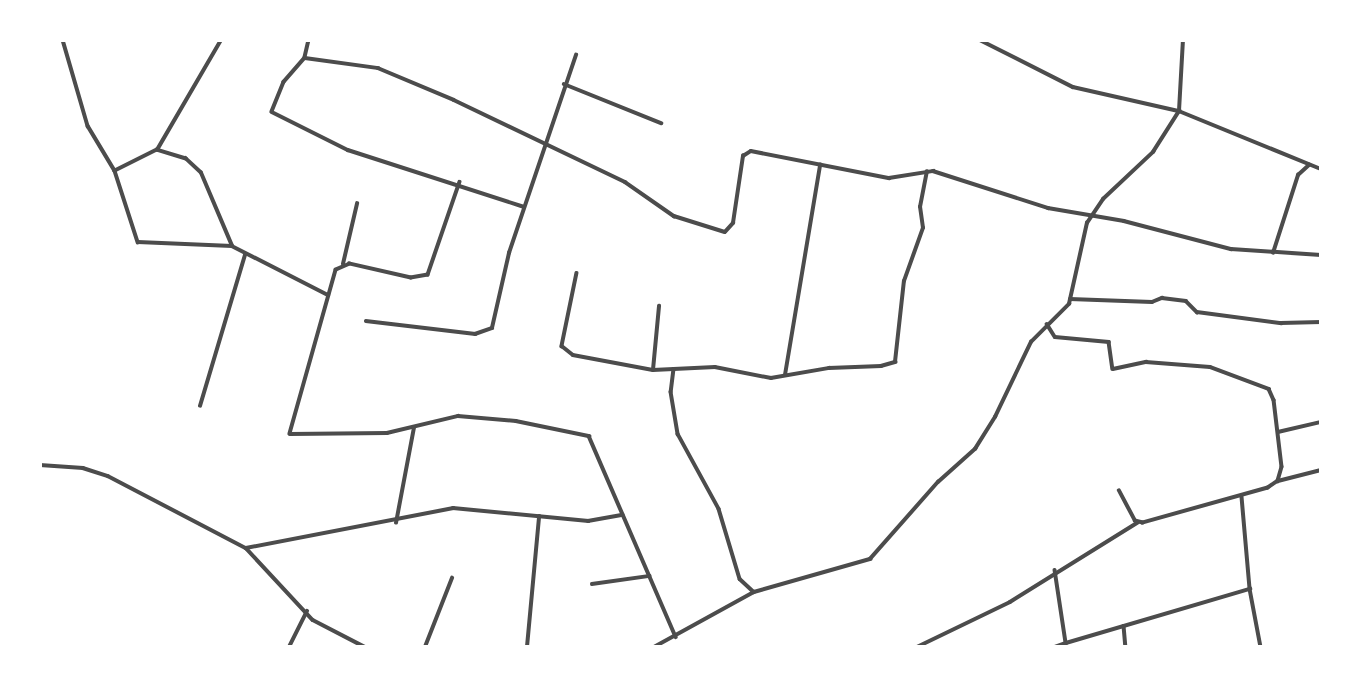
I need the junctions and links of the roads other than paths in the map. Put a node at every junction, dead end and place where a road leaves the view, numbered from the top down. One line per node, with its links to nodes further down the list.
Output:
1 (63, 40): 16 (street)
2 (221, 40): 12 (street)
3 (309, 40): 7 (street)
4 (980, 40): 9 (street)
5 (1183, 40): 9 (street)
6 (576, 55): 8 (street)
7 (305, 58): 11 (street); 18 (street)
8 (564, 84): 10 (street); 11 (street)
9 (1179, 111): 14 (street); 21 (street)
10 (661, 123)
11 (549, 142): 13 (street); 20 (street)
12 (157, 150): 16 (street); 22 (street)
13 (820, 165): 17 (street); 36 (street)
14 (1309, 165): 15 (street); 23 (street)
15 (1321, 169)
16 (115, 171): 22 (street)
17 (927, 172): 21 (street); 36 (street)
18 (460, 182): 20 (street); 26 (street)
19 (357, 204): 26 (street)
20 (524, 207): 31 (street)
21 (1092, 217): 23 (street); 29 (street)
22 (232, 246): 24 (street)
23 (1273, 254): 25 (street)
24 (245, 255): 28 (street); 37 (street)
25 (1321, 255)
26 (343, 264): 28 (street)
27 (578, 273): 35 (street)
28 (329, 295): 39 (street)
29 (1069, 299): 32 (street); 33 (street)
30 (659, 306): 35 (street)
31 (366, 321)
32 (1321, 322)
33 (1046, 324): 40 (street); 56 (street)
34 (674, 369): 35 (street); 36 (street); 56 (street)
35 (653, 370)
36 (785, 375)
37 (200, 406)
38 (1321, 422): 40 (street)
39 (414, 428): 46 (street); 48 (street)
40 (1278, 432): 43 (street)
41 (40, 465): 50 (street)
42 (1321, 470): 43 (street)
43 (1278, 481): 45 (street)
44 (1119, 491): 49 (street)
45 (1242, 497): 49 (street); 55 (street)
46 (622, 515): 47 (street); 52 (street)
47 (539, 517): 48 (street); 64 (street)
48 (396, 523): 50 (street)
49 (1137, 523): 51 (street)
50 (246, 548): 57 (street)
51 (1055, 570): 60 (street); 66 (street)
52 (649, 576): 54 (street); 59 (street)
53 (452, 578): 63 (street)
54 (592, 584)
55 (1251, 589): 58 (street); 69 (street)
56 (754, 592): 59 (street)
57 (307, 611): 61 (street); 62 (street)
58 (1124, 626): 60 (street); 68 (street)
59 (676, 637): 65 (street)
60 (1066, 643): 67 (street)
61 (289, 647)
62 (365, 647)
63 (425, 647)
64 (527, 647)
65 (654, 647)
66 (917, 647)
67 (1055, 647)
68 (1126, 647)
69 (1261, 647)

